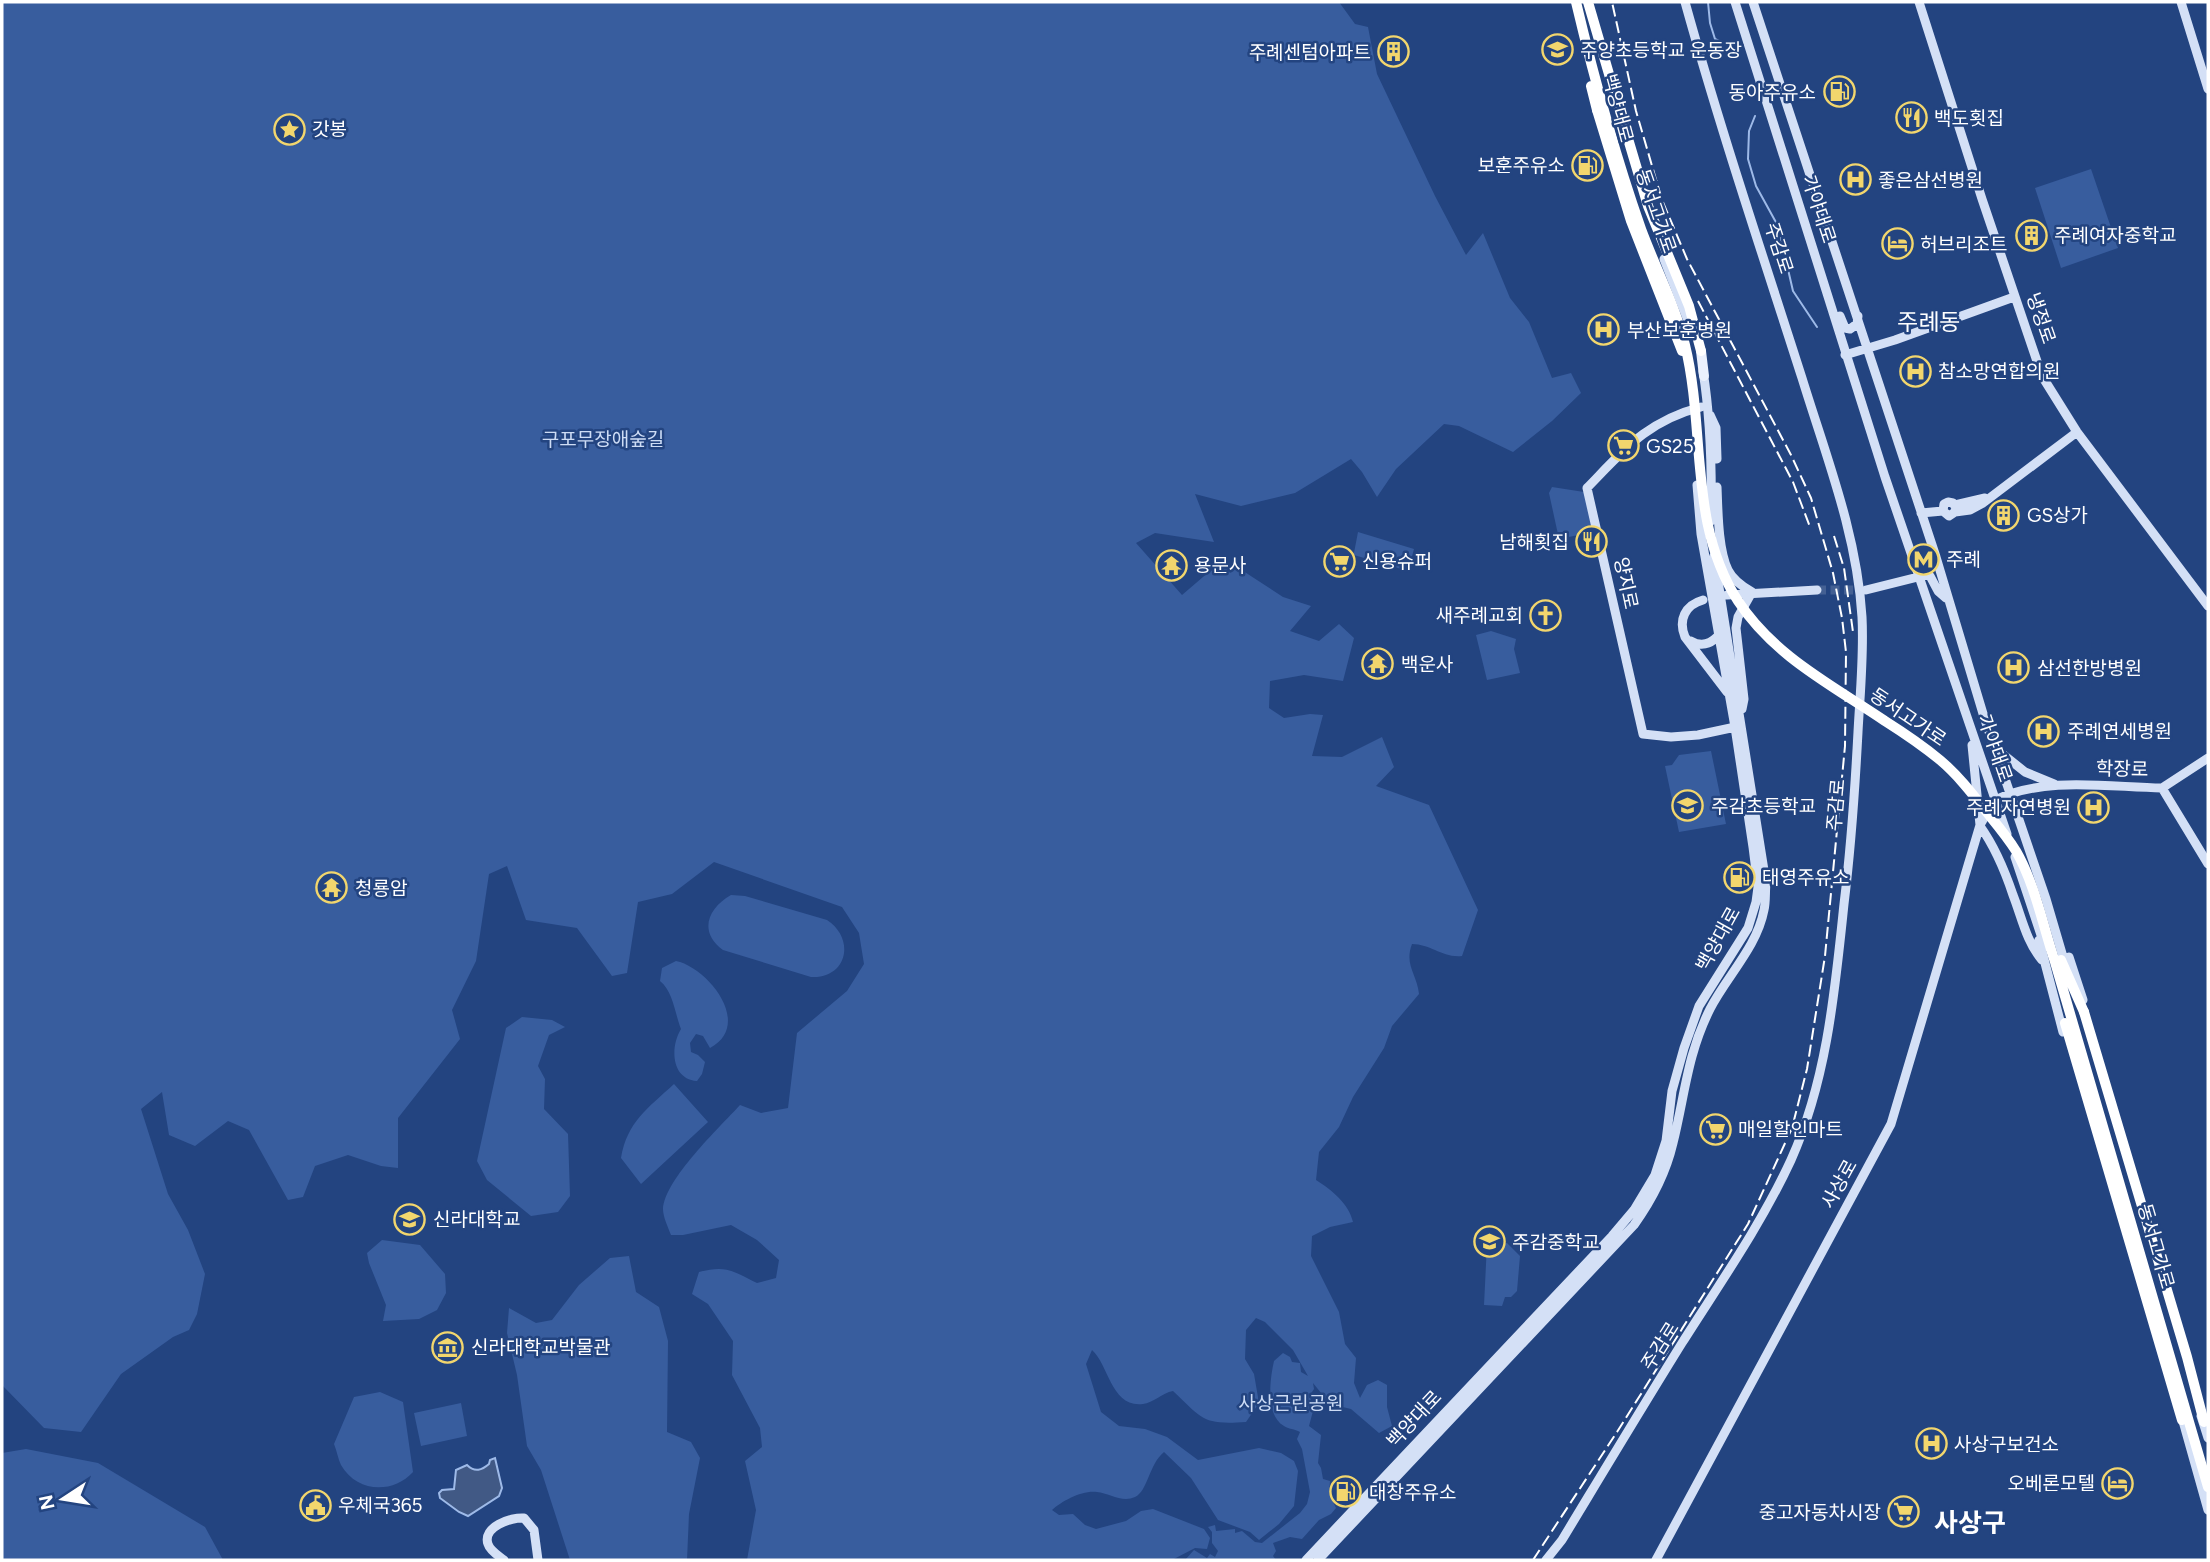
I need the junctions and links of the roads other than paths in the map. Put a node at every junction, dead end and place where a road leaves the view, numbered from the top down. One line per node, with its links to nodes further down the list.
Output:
1 (1575, 2): 8 (highway, 동서고가로, bridge); 18 (main road, 백양대로)
2 (1587, 2): 15 (highway, bridge); 17 (main road, 백양대로); 48 (highway, 동서고가로, bridge)
3 (1685, 2): 61 (main road, 주감로)
4 (1735, 2): 11 (main road, 가야대로)
5 (1753, 2): 12 (main road, 가야대로)
6 (1919, 2): 10 (main road, 냉정로)
7 (2181, 2): 9 (main road)
8 (1581, 21): 14 (highway, bridge); 50 (highway, 동서고가로, bridge)
9 (2208, 89)
10 (2014, 297): 13 (main road); 21 (main road, 냉정로)
11 (1831, 303): 12 (main road); 16 (main road, 가야대로)
12 (1858, 316): 13 (main road, 가야대로)
13 (1867, 348): 16 (main road); 22 (main road, 가야대로)
14 (1682, 351): 18 (main road)
15 (1701, 351): 17 (main road)
16 (1845, 355): 23 (main road, 가야대로)
17 (1704, 376): 19 (main road, 백양대로)
18 (1691, 379): 20 (main road, 백양대로)
19 (1708, 408): 20 (main road, 양지로); 26 (main road); 34 (main road, 백양대로)
20 (1695, 409): 32 (main road, 백양대로); 35 (main road, 양지로)
21 (2077, 432): 22 (main road); 30 (main road, 냉정로)
22 (1921, 513): 28 (main road, 가야대로)
23 (1919, 577): 25 (main road); 28 (main road); 36 (main road, 가야대로)
24 (1817, 590): 26 (main road)
25 (1867, 590)
26 (1752, 592): 27 (main road); 34 (main road)
27 (1727, 595)
28 (1946, 598): 37 (main road, 가야대로)
29 (1703, 600): 31 (main road)
30 (2208, 606)
31 (1685, 637): 32 (main road); 33 (main road)
32 (1717, 637): 33 (main road, 백양대로)
33 (1730, 696): 35 (main road, 백양대로)
34 (1740, 714): 35 (main road, 백양대로)
35 (1738, 727): 59 (main road, 백양대로); 60 (main road, 백양대로)
36 (1970, 729): 43 (main road, 가야대로); 45 (main road)
37 (1994, 747): 39 (main road); 42 (main road, 가야대로)
38 (2208, 758): 40 (main road)
39 (2059, 786): 40 (main road, 학장로); 41 (main road, 학장로)
40 (2162, 788): 46 (main road, 학장로)
41 (2026, 789): 42 (main road, 학장로); 44 (main road)
42 (2010, 793): 43 (main road, 학장로); 44 (main road, 가야대로)
43 (1995, 800): 45 (main road, 사상로); 47 (main road, 가야대로)
44 (2018, 816): 52 (main road, 가야대로)
45 (1980, 825): 49 (main road); 62 (main road, 사상로)
46 (2208, 863)
47 (2032, 908): 49 (main road); 51 (main road, 가야대로)
48 (2061, 960): 52 (highway, bridge); 54 (highway, 동서고가로, bridge)
49 (2044, 962): 51 (main road)
50 (2064, 992): 51 (highway, bridge); 55 (highway, 동서고가로, bridge)
51 (2182, 1420): 56 (main road, 가야대로)
52 (2204, 1422): 53 (main road)
53 (2208, 1438)
54 (2208, 1464)
55 (2208, 1487)
56 (2208, 1510)
57 (504, 1560): 58 (main road)
58 (538, 1560)
59 (1306, 1560)
60 (1318, 1560)
61 (1546, 1560)
62 (1656, 1560)

